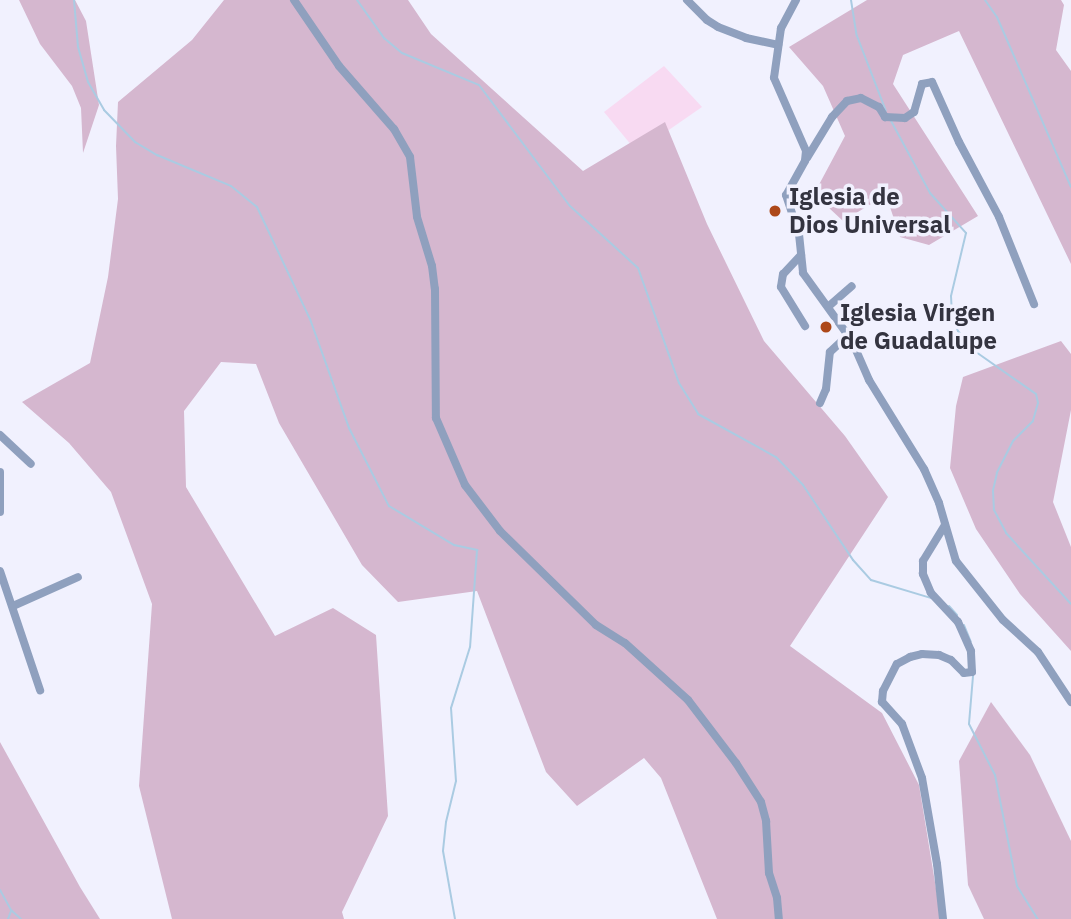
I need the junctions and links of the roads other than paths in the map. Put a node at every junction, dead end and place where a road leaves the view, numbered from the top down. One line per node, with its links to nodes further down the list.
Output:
1 (294, 0): 23 (street)
2 (687, 0): 4 (street)
3 (796, 0): 4 (street)
4 (778, 45): 5 (street)
5 (805, 160): 6 (street); 8 (street)
6 (801, 255): 9 (street); 10 (street)
7 (852, 286): 9 (street)
8 (1034, 304)
9 (829, 306): 11 (street)
10 (805, 326)
11 (848, 335): 12 (street); 17 (street)
12 (820, 403)
13 (0, 435): 14 (street)
14 (31, 464)
15 (0, 472): 16 (street)
16 (0, 512)
17 (945, 525): 22 (street); 24 (street)
18 (0, 571): 20 (street)
19 (78, 577): 20 (street)
20 (13, 606): 21 (street)
21 (40, 690)
22 (1071, 702)
23 (779, 919)
24 (943, 919)

